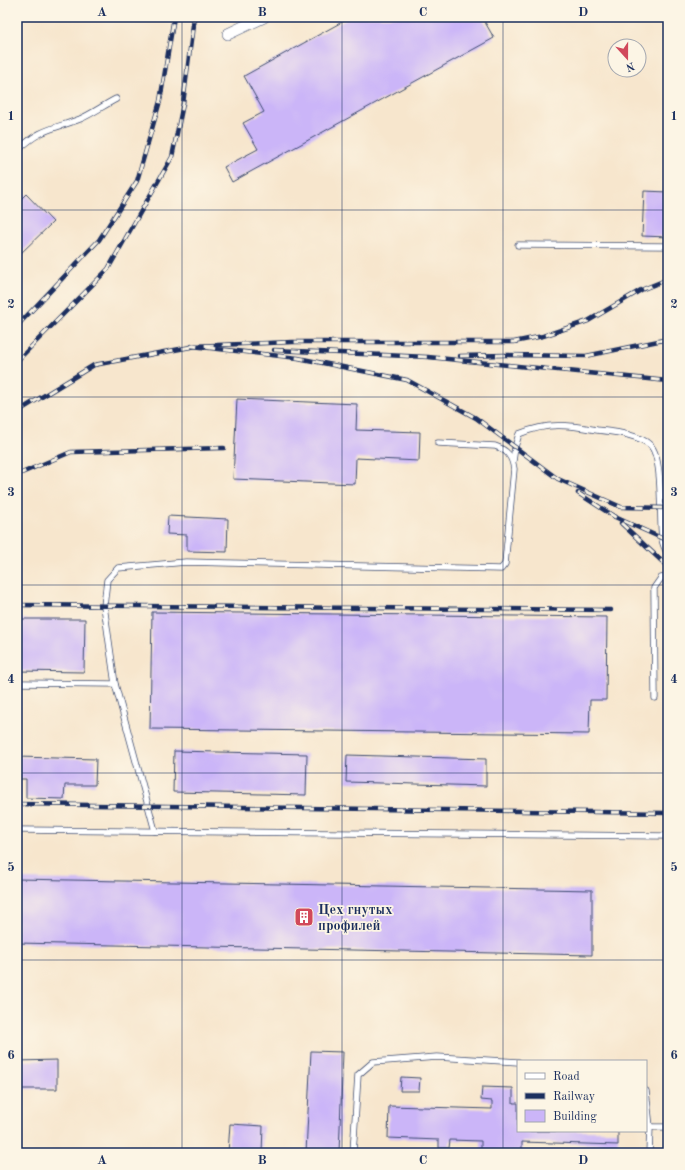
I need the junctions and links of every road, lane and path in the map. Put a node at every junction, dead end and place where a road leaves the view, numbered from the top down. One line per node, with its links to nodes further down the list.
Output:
1 (264, 17): 2 (street)
2 (228, 34)
3 (116, 99): 4 (lane)
4 (17, 151)
5 (518, 245): 6 (lane)
6 (668, 246)
7 (438, 443): 8 (lane)
8 (513, 461): 9 (lane); 12 (lane)
9 (668, 555)
10 (668, 577): 13 (lane)
11 (17, 683): 12 (lane)
12 (115, 684): 15 (lane)
13 (655, 698)
14 (17, 830): 15 (lane)
15 (155, 831): 16 (lane)
16 (668, 836)
17 (517, 1062): 21 (lane)
18 (647, 1100): 19 (lane)
19 (650, 1127): 20 (lane); 22 (lane)
20 (668, 1128)
21 (353, 1153)
22 (649, 1153)

